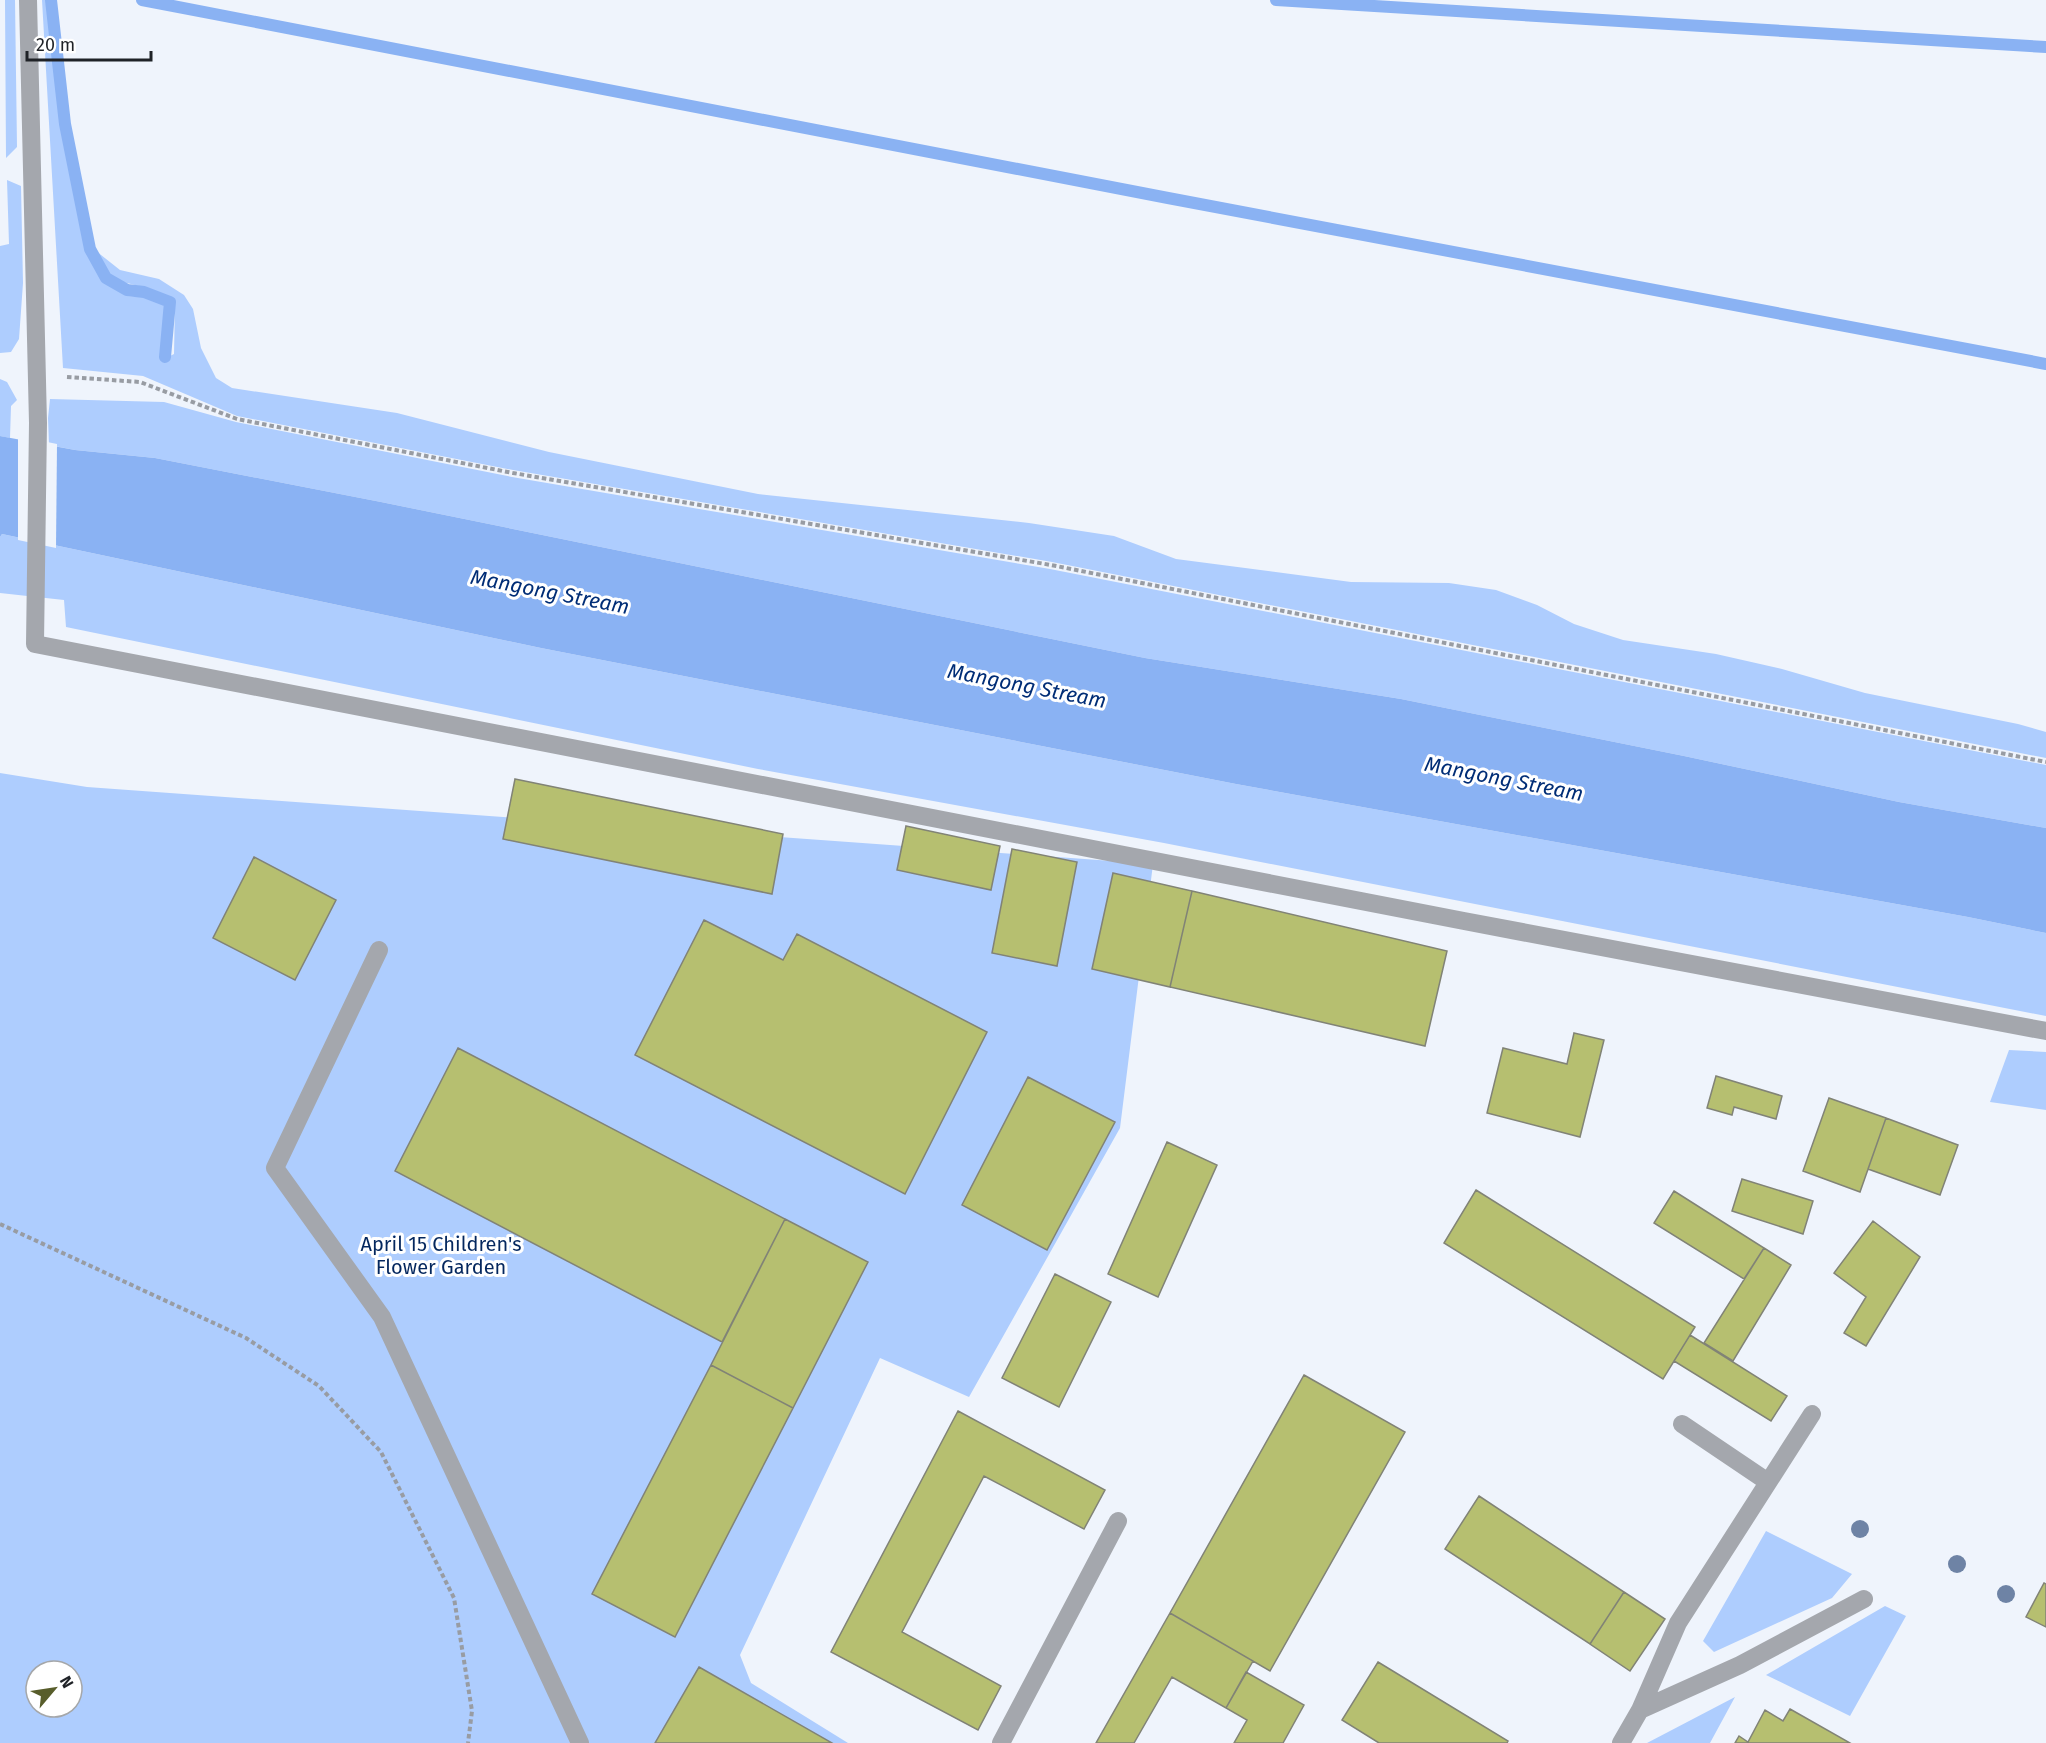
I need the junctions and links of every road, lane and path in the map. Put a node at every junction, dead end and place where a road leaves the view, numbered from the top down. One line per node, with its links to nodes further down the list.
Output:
1 (28, 0): 2 (street)
2 (36, 375): 3 (path); 5 (street)
3 (2046, 762)
4 (379, 950): 14 (street)
5 (2046, 1031)
6 (0, 1224): 13 (path)
7 (1812, 1414): 9 (street)
8 (1682, 1424): 9 (street)
9 (1768, 1482): 12 (street)
10 (1118, 1521): 15 (street)
11 (1864, 1599): 12 (street)
12 (1640, 1710): 16 (street)
13 (468, 1743)
14 (580, 1743)
15 (1001, 1743)
16 (1621, 1743)

